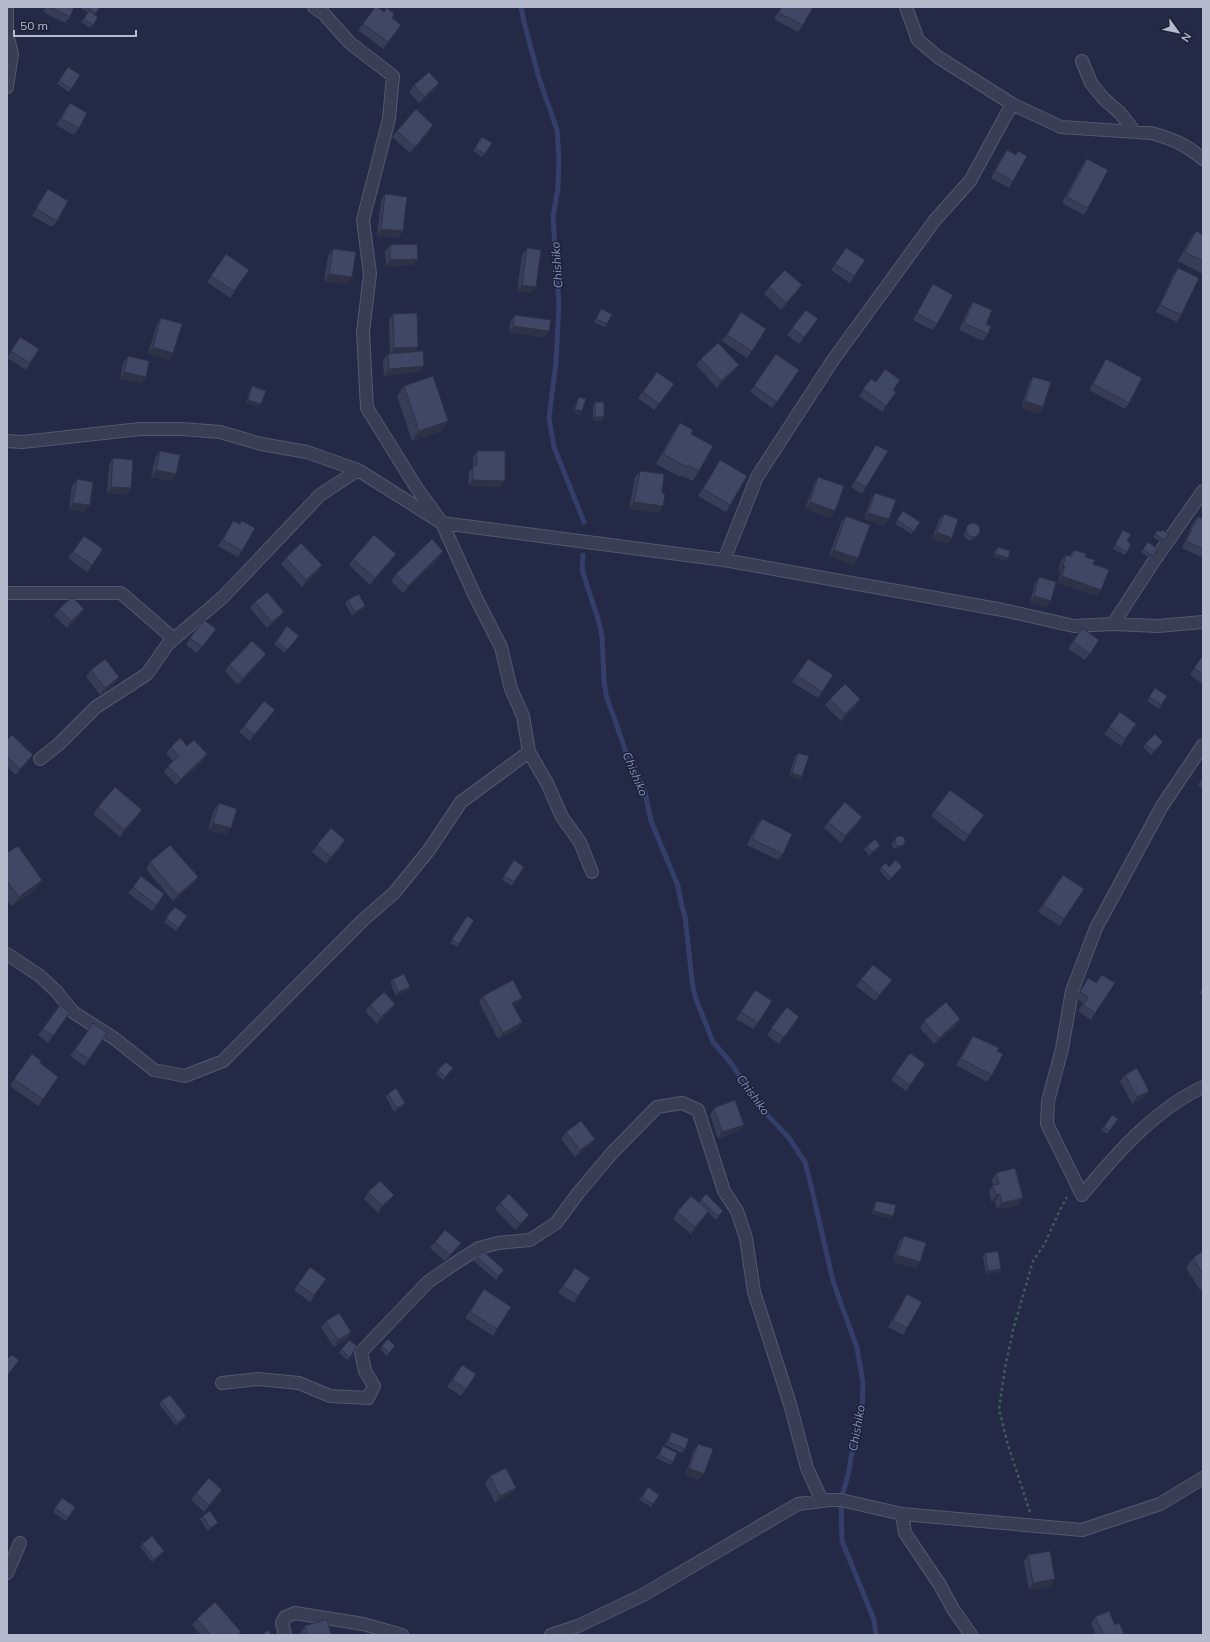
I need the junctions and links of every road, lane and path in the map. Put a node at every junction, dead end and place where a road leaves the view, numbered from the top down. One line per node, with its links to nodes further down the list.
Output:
1 (7, 7): 5 (street)
2 (314, 7): 12 (street)
3 (906, 7): 6 (street)
4 (1082, 61): 7 (street)
5 (7, 87)
6 (1012, 104): 7 (street); 13 (street)
7 (1135, 132): 8 (street)
8 (1203, 159)
9 (7, 441): 10 (street)
10 (358, 470): 12 (street); 17 (street)
11 (1203, 491): 16 (street)
12 (442, 523): 13 (street); 19 (street)
13 (724, 560): 16 (street)
14 (7, 593): 17 (street)
15 (1203, 622): 16 (street)
16 (1113, 624)
17 (174, 639): 20 (street)
18 (1203, 745): 24 (street)
19 (528, 752): 21 (street); 22 (street)
20 (40, 759)
21 (592, 872)
22 (7, 954)
23 (1203, 1087): 24 (street)
24 (1082, 1195): 29 (path)
25 (222, 1383): 27 (street)
26 (1203, 1478): 29 (street)
27 (822, 1501): 28 (street); 34 (street)
28 (902, 1514): 29 (street); 35 (street)
29 (1034, 1526)
30 (20, 1543): 31 (street)
31 (7, 1573)
32 (285, 1635): 33 (street)
33 (402, 1635)
34 (551, 1635)
35 (971, 1635)

